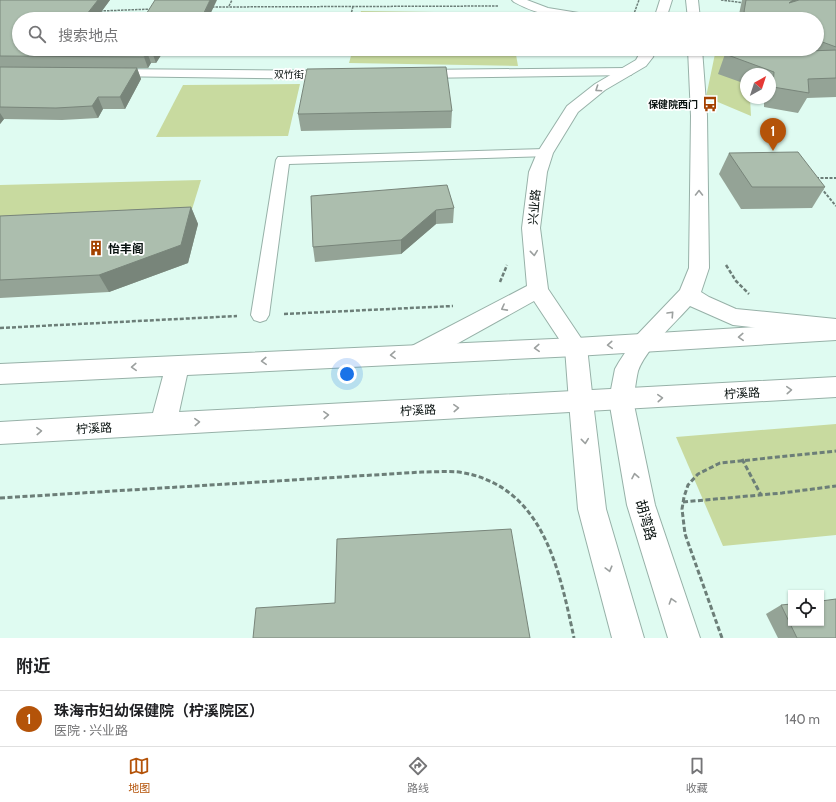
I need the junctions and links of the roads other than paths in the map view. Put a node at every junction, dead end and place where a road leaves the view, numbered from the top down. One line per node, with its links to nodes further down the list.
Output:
1 (666, 0): 5 (main road)
2 (692, 0): 6 (main road)
3 (523, 3): 4 (main road)
4 (552, 12)
5 (662, 12)
6 (693, 12)
7 (647, 56): 9 (main road, 兴业路)
8 (695, 56): 15 (main road, one-way to 8)
9 (626, 72): 11 (main road); 13 (main road, 兴业路, one-way to 13)
10 (94, 73): 12 (main road, 双竹街)
11 (405, 74)
12 (350, 75)
13 (545, 153): 14 (main road, 兴业路, one-way to 14); 16 (lane)
14 (538, 290): 19 (main road, 兴业路); 20 (main road, one-way to 20)
15 (690, 294): 17 (main road); 18 (main road, one-way to 15)
16 (260, 315)
17 (836, 330): 18 (main road, one-way to 18)
18 (644, 342): 19 (main road, one-way to 19); 24 (main road)
19 (576, 347): 20 (main road, one-way to 20); 25 (main road, 兴业路)
20 (418, 354): 21 (main road, one-way to 21)
21 (178, 365): 22 (main road, one-way to 22); 26 (main road)
22 (0, 374)
23 (836, 387): 24 (main road, 柠溪路, one-way to 23)
24 (621, 400): 25 (main road, 柠溪路); 29 (main road, 胡湾路, one-way to 24)
25 (581, 402): 26 (main road, 柠溪路, one-way to 25); 28 (main road, one-way to 28)
26 (164, 424): 27 (main road, 柠溪路, one-way to 26)
27 (0, 433)
28 (628, 638)
29 (684, 638)

